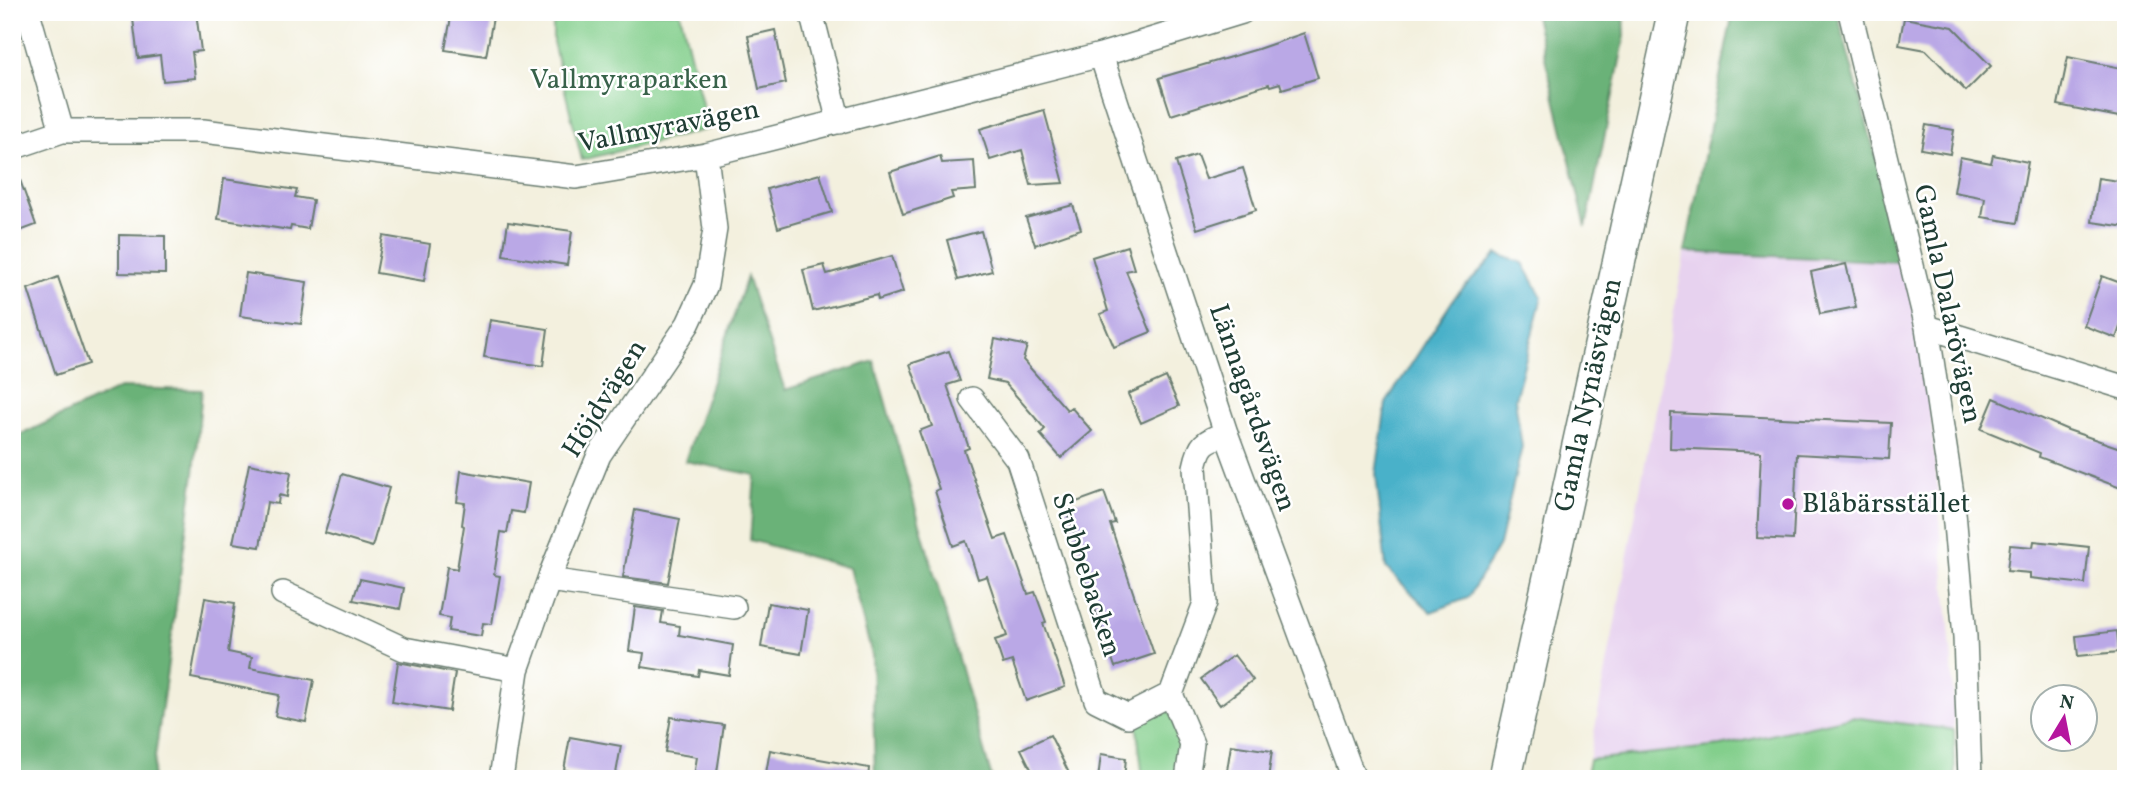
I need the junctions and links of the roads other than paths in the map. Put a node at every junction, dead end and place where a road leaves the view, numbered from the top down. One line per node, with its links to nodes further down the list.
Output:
1 (28, 12): 8 (street)
2 (811, 12): 7 (street)
3 (1242, 12): 6 (street, Vallmyravägen)
4 (1674, 12): 23 (street, Gamla Nynäsvägen)
5 (1850, 12): 11 (street, Gamla Dalarövägen)
6 (1101, 55): 7 (street, Vallmyravägen); 14 (street, Lännagårdsvägen)
7 (839, 122): 10 (street, Vallmyravägen)
8 (62, 131): 9 (street, Vallmyravägen); 10 (street, Vallmyravägen)
9 (12, 148)
10 (706, 155): 15 (street, Höjdvägen)
11 (1927, 327): 12 (street); 24 (street, Gamla Dalarövägen)
12 (2126, 388)
13 (972, 399): 19 (street, Stubbebacken)
14 (1226, 433): 19 (street); 22 (street, Lännagårdsvägen)
15 (549, 580): 17 (street); 18 (street, Höjdvägen)
16 (283, 593): 18 (street)
17 (734, 607)
18 (517, 670): 20 (street, Höjdvägen)
19 (1171, 694): 21 (street)
20 (501, 779)
21 (1187, 779)
22 (1354, 779)
23 (1505, 779)
24 (1970, 779)

